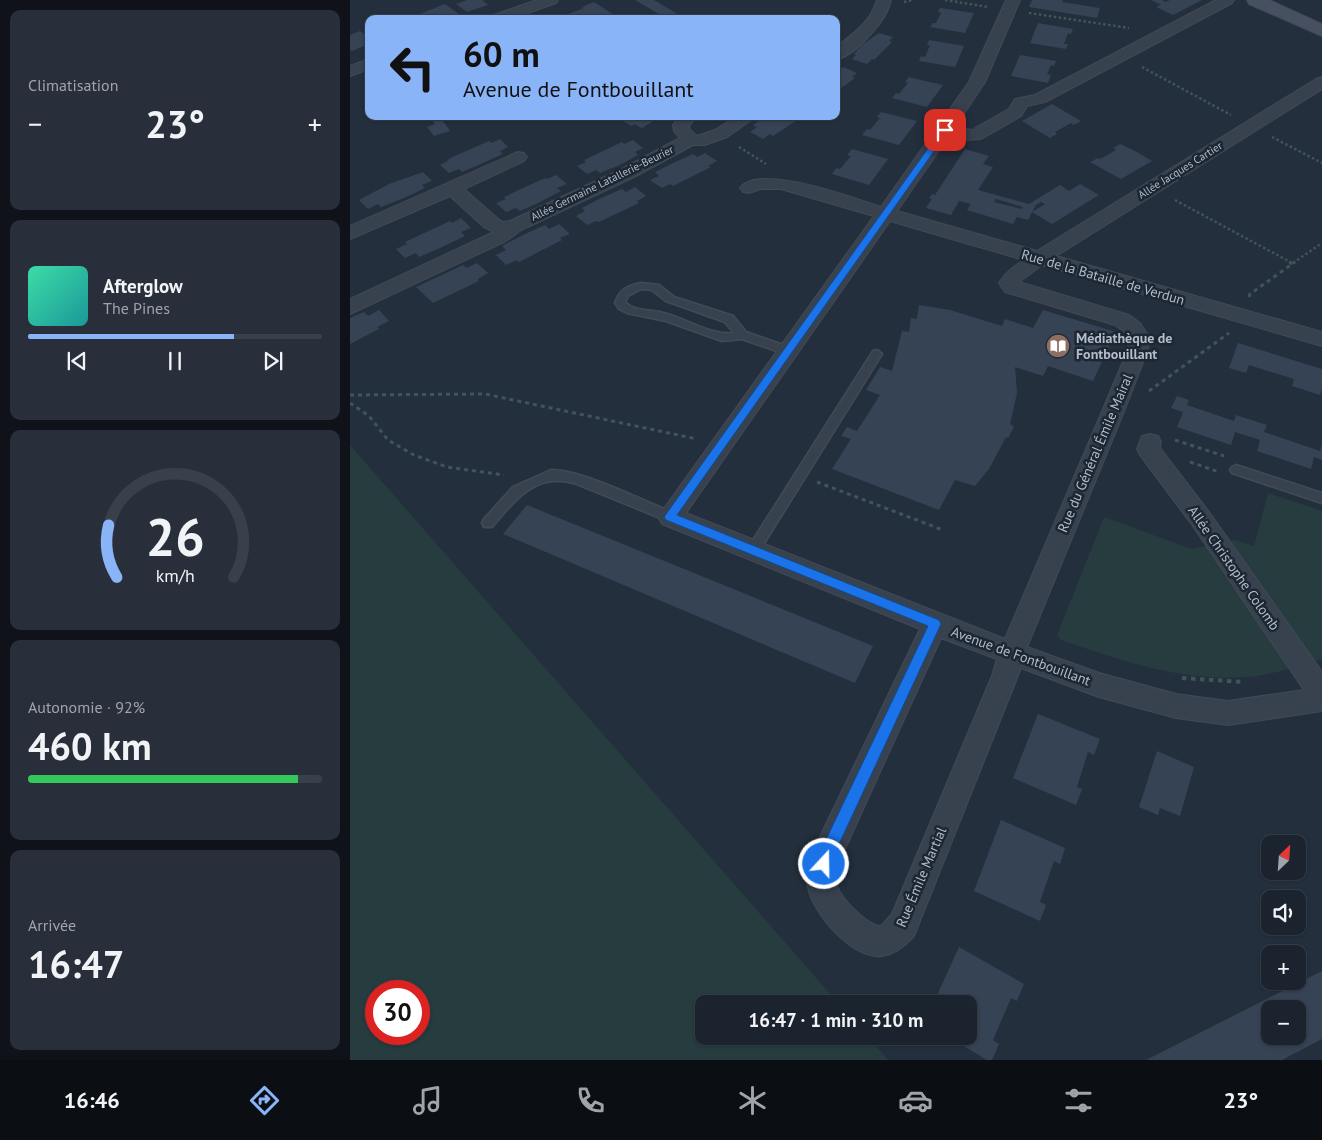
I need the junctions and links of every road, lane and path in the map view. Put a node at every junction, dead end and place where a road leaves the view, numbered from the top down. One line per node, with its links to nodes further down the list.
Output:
1 (551, 0): 9 (street)
2 (874, 0): 13 (street)
3 (884, 0): 14 (street)
4 (945, 0): 8 (path)
5 (1226, 0): 12 (street)
6 (1255, 0): 11 (main road)
7 (1275, 0): 10 (main road)
8 (1011, 5): 12 (path); 22 (street)
9 (511, 15)
10 (1322, 21)
11 (1322, 31)
12 (1164, 33): 15 (street)
13 (840, 36)
14 (840, 51)
15 (1125, 55): 21 (path); 22 (street)
16 (365, 65): 17 (street)
17 (350, 71)
18 (1322, 82): 21 (street, Allée Jacques Cartier)
19 (685, 120): 24 (street, Allée Germaine Latallerie-Beurier)
20 (743, 120): 23 (street, Allée Germaine Latallerie-Beurier)
21 (1251, 126): 26 (path); 28 (street, Allée Jacques Cartier)
22 (945, 130): 30 (street)
23 (720, 134): 24 (street, Allée Germaine Latallerie-Beurier); 27 (path)
24 (691, 139): 31 (street, Allée Germaine Latallerie-Beurier)
25 (518, 157): 29 (street)
26 (1322, 163)
27 (754, 186): 30 (street, Rue de la Bataille de Verdun)
28 (1152, 187): 33 (street, Allée Jacques Cartier); 34 (path)
29 (452, 188): 31 (street, Allée Germaine Latallerie-Beurier); 32 (street)
30 (885, 214): 33 (street, Rue de la Bataille de Verdun); 38 (street)
31 (514, 226): 35 (street, Allée Germaine Latallerie-Beurier)
32 (350, 232)
33 (1038, 259): 37 (street, Rue de la Bataille de Verdun); 52 (street, Rue du Général Émile Mairal)
34 (1293, 264)
35 (350, 307)
36 (742, 335): 36 (lane); 38 (lane)
37 (1322, 339)
38 (788, 351): 47 (street)
39 (877, 354): 44 (lane)
40 (350, 403): 45 (path)
41 (1160, 440): 42 (path); 55 (street, Allée Christophe Colomb)
42 (1227, 457)
43 (1236, 470): 46 (lane)
44 (800, 476): 49 (path); 50 (lane)
45 (535, 480): 47 (lane); 48 (lane)
46 (1322, 498)
47 (670, 517): 50 (street, Avenue de Fontbouillant)
48 (488, 523)
49 (943, 530)
50 (754, 549): 51 (street, Avenue de Fontbouillant)
51 (935, 624): 52 (street, Avenue de Fontbouillant); 52 (street, Rue Émile Martial)
52 (1012, 653): 56 (street, Avenue de Fontbouillant)
53 (1174, 677): 54 (path)
54 (1249, 683)
55 (1322, 694)
56 (1322, 698)

